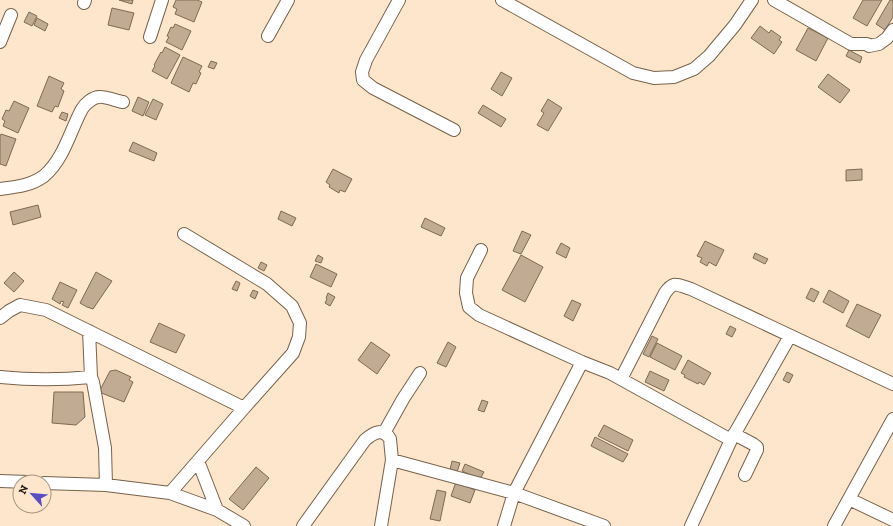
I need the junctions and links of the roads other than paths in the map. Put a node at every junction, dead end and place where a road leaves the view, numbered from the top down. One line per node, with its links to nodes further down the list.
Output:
1 (162, 0): 10 (street)
2 (288, 0): 9 (street)
3 (399, 0): 13 (street)
4 (502, 0): 5 (street)
5 (752, 0)
6 (774, 0): 8 (street)
7 (11, 15): 11 (street)
8 (893, 30)
9 (268, 36)
10 (150, 37)
11 (0, 42)
12 (123, 102): 14 (street)
13 (454, 130)
14 (0, 189)
15 (184, 234): 26 (street)
16 (480, 250): 20 (street)
17 (0, 318): 18 (street)
18 (89, 331): 23 (street); 26 (street)
19 (790, 336): 24 (street); 25 (street); 29 (street)
20 (582, 362): 24 (street); 38 (street)
21 (420, 373): 28 (street)
22 (0, 377): 23 (street)
23 (91, 377): 36 (street)
24 (621, 379): 29 (street)
25 (893, 384)
26 (244, 408): 31 (street)
27 (893, 419): 39 (street)
28 (384, 433): 30 (street); 43 (street)
29 (733, 437): 32 (street); 47 (street)
30 (392, 460): 38 (street); 44 (street)
31 (198, 461): 37 (street); 40 (street)
32 (745, 475)
33 (0, 481): 34 (street)
34 (12, 481)
35 (52, 483): 36 (street)
36 (106, 485): 37 (street)
37 (170, 492): 40 (street)
38 (514, 493): 45 (street); 46 (street)
39 (849, 499): 41 (street); 48 (street)
40 (217, 510): 42 (street)
41 (893, 520)
42 (244, 526)
43 (303, 526)
44 (381, 526)
45 (504, 526)
46 (604, 526)
47 (691, 526)
48 (834, 526)

